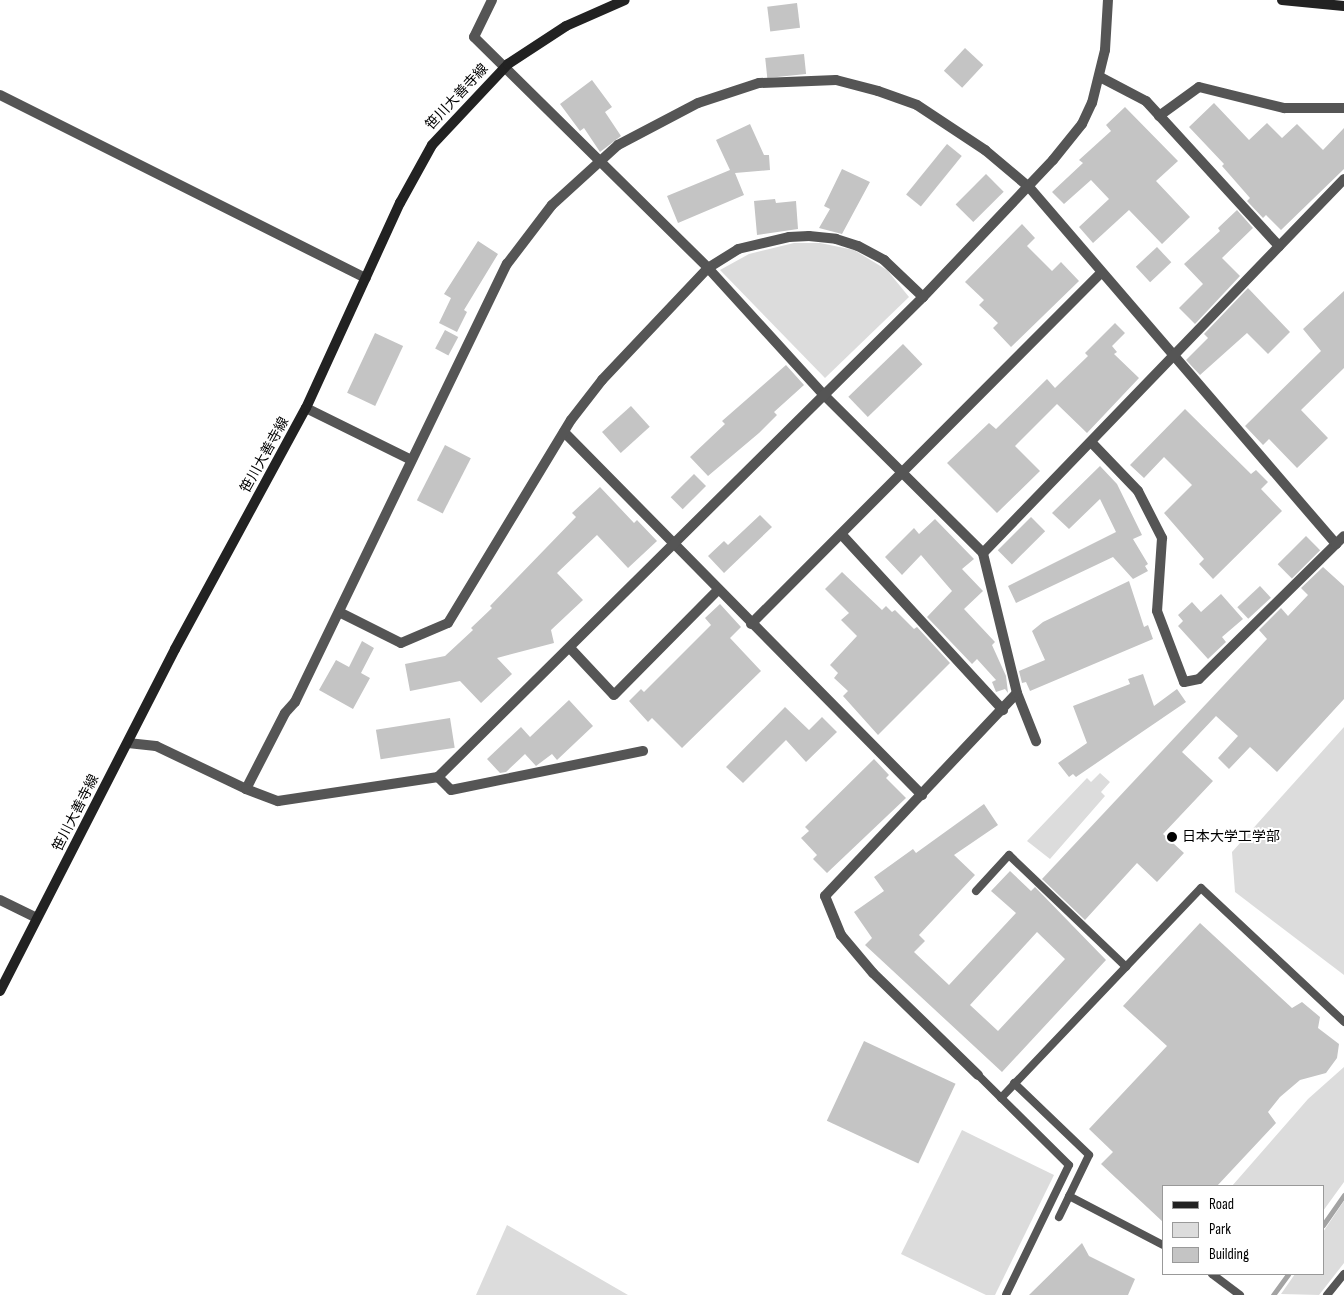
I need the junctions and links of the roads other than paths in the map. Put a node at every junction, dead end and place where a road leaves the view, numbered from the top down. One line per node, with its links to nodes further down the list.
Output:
1 (492, 0): 6 (street)
2 (625, 0): 6 (street, 笹川大善寺線)
3 (1108, 0): 7 (street)
4 (1282, 0): 5 (street)
5 (1344, 6)
6 (505, 67): 11 (street); 17 (street, 笹川大善寺線)
7 (1100, 77): 10 (street); 13 (street)
8 (0, 95): 17 (street)
9 (1344, 108): 10 (street)
10 (1159, 116): 14 (street)
11 (600, 160): 13 (street); 15 (street); 24 (street)
12 (1344, 179): 14 (street)
13 (1029, 187): 16 (street); 18 (street)
14 (1279, 246): 19 (street)
15 (708, 268): 18 (street); 20 (street); 22 (street)
16 (1101, 273): 19 (street); 25 (street)
17 (366, 278): 21 (street, 笹川大善寺線)
18 (922, 297): 20 (street)
19 (1171, 356): 23 (street); 28 (street)
20 (824, 395): 25 (street); 29 (street)
21 (306, 408): 24 (street); 38 (street, 笹川大善寺線)
22 (564, 432): 29 (street); 32 (street)
23 (1091, 442): 28 (street); 30 (street)
24 (410, 460): 32 (street)
25 (905, 473): 26 (street); 30 (street)
26 (842, 535): 33 (street); 36 (street)
27 (1344, 536): 28 (street)
28 (1336, 544)
29 (674, 545): 31 (street); 34 (street)
30 (984, 553): 35 (street)
31 (718, 590): 33 (street); 34 (street)
32 (339, 612): 41 (street)
33 (751, 624): 42 (street)
34 (570, 648): 40 (street)
35 (1017, 694): 36 (street); 37 (street)
36 (1003, 710): 42 (street)
37 (1036, 741)
38 (128, 743): 41 (street); 45 (street, 笹川大善寺線)
39 (643, 751): 40 (street)
40 (438, 777): 41 (street)
41 (246, 790)
42 (922, 794): 49 (street)
43 (976, 891): 46 (lane)
44 (0, 900): 45 (street)
45 (37, 918): 47 (street, 笹川大善寺線)
46 (1126, 967): 48 (lane); 50 (lane)
47 (0, 991)
48 (1344, 1022)
49 (978, 1075): 51 (lane)
50 (1014, 1083): 51 (lane); 52 (lane)
51 (1001, 1098): 57 (lane)
52 (1069, 1196): 53 (lane); 54 (lane)
53 (1059, 1217)
54 (1162, 1244)
55 (1344, 1274): 59 (lane)
56 (1213, 1275): 58 (lane)
57 (1006, 1295)
58 (1240, 1295)
59 (1327, 1295)

